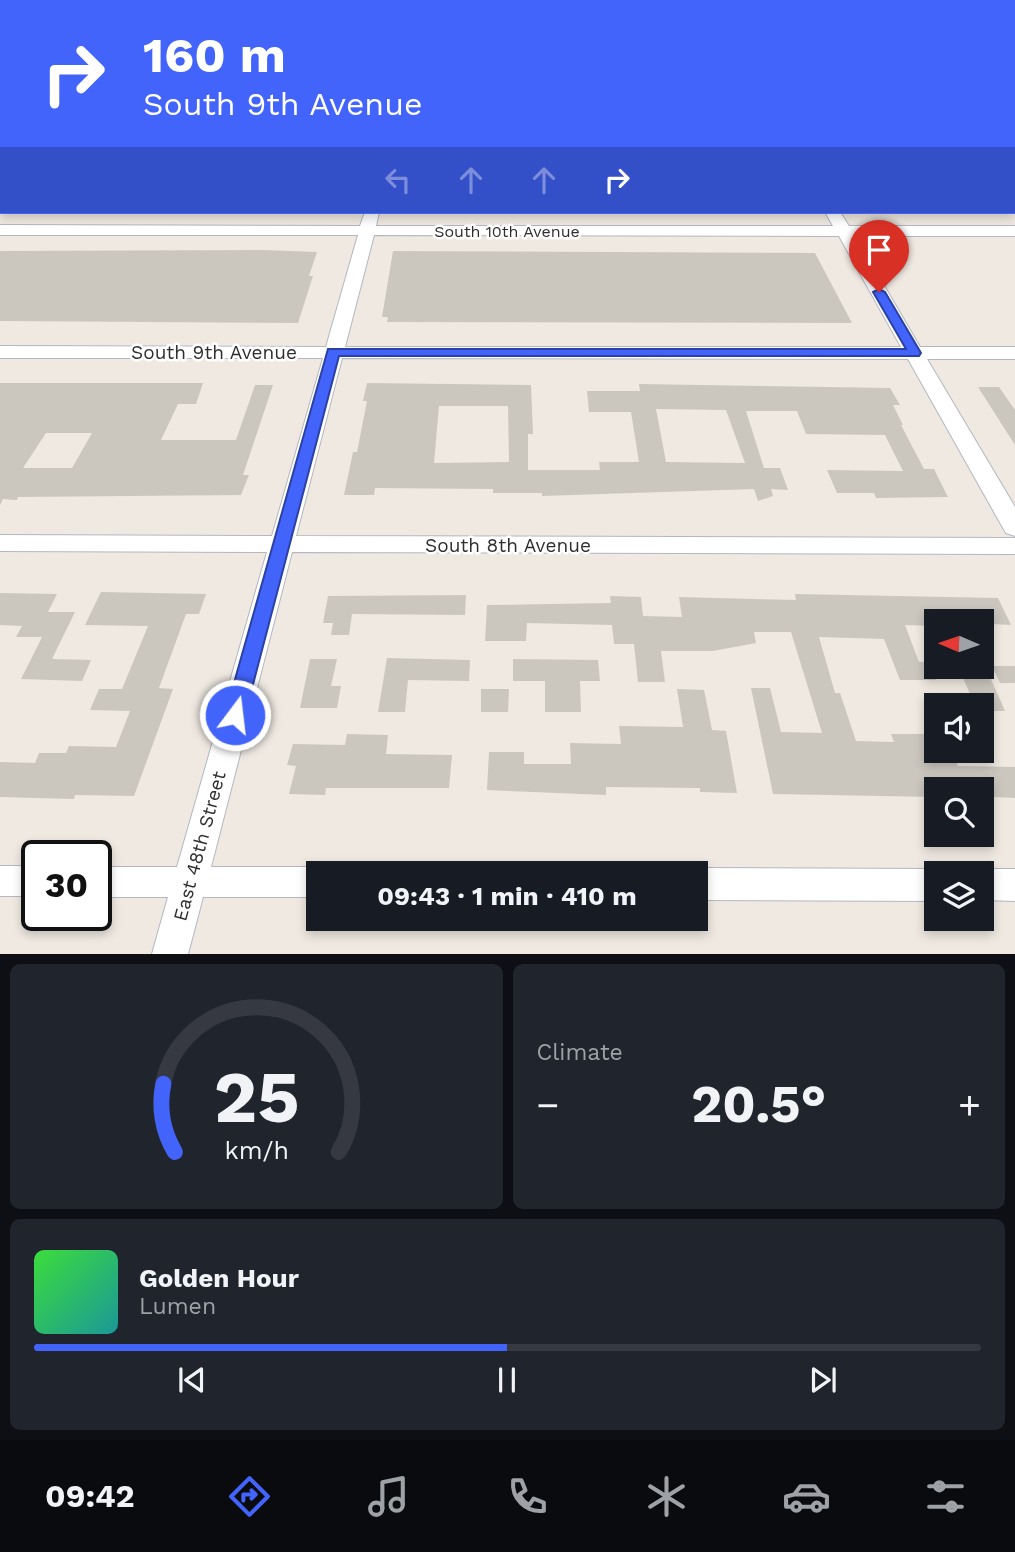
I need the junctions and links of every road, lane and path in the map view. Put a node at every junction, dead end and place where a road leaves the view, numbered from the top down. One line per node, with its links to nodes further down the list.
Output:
1 (834, 214): 4 (street)
2 (369, 221): 3 (street, South 10th Avenue); 4 (street, South 10th Avenue); 7 (street, East 48th Street)
3 (0, 230)
4 (844, 231): 5 (street, South 10th Avenue); 8 (street)
5 (1015, 232)
6 (0, 352): 7 (street, South 9th Avenue)
7 (333, 352): 8 (street, South 9th Avenue); 12 (street, East 48th Street)
8 (915, 353): 9 (street, South 9th Avenue); 10 (street)
9 (1015, 354)
10 (1015, 528)
11 (0, 543): 12 (street, South 8th Avenue)
12 (281, 544): 13 (street, South 8th Avenue); 17 (street, East 48th Street)
13 (1015, 546)
14 (0, 881): 15 (street)
15 (21, 881)
16 (112, 882): 17 (street)
17 (190, 882): 18 (street); 23 (street, East 48th Street)
18 (306, 882)
19 (708, 884): 20 (street)
20 (924, 885)
21 (994, 885): 22 (street)
22 (1015, 885)
23 (170, 954)

